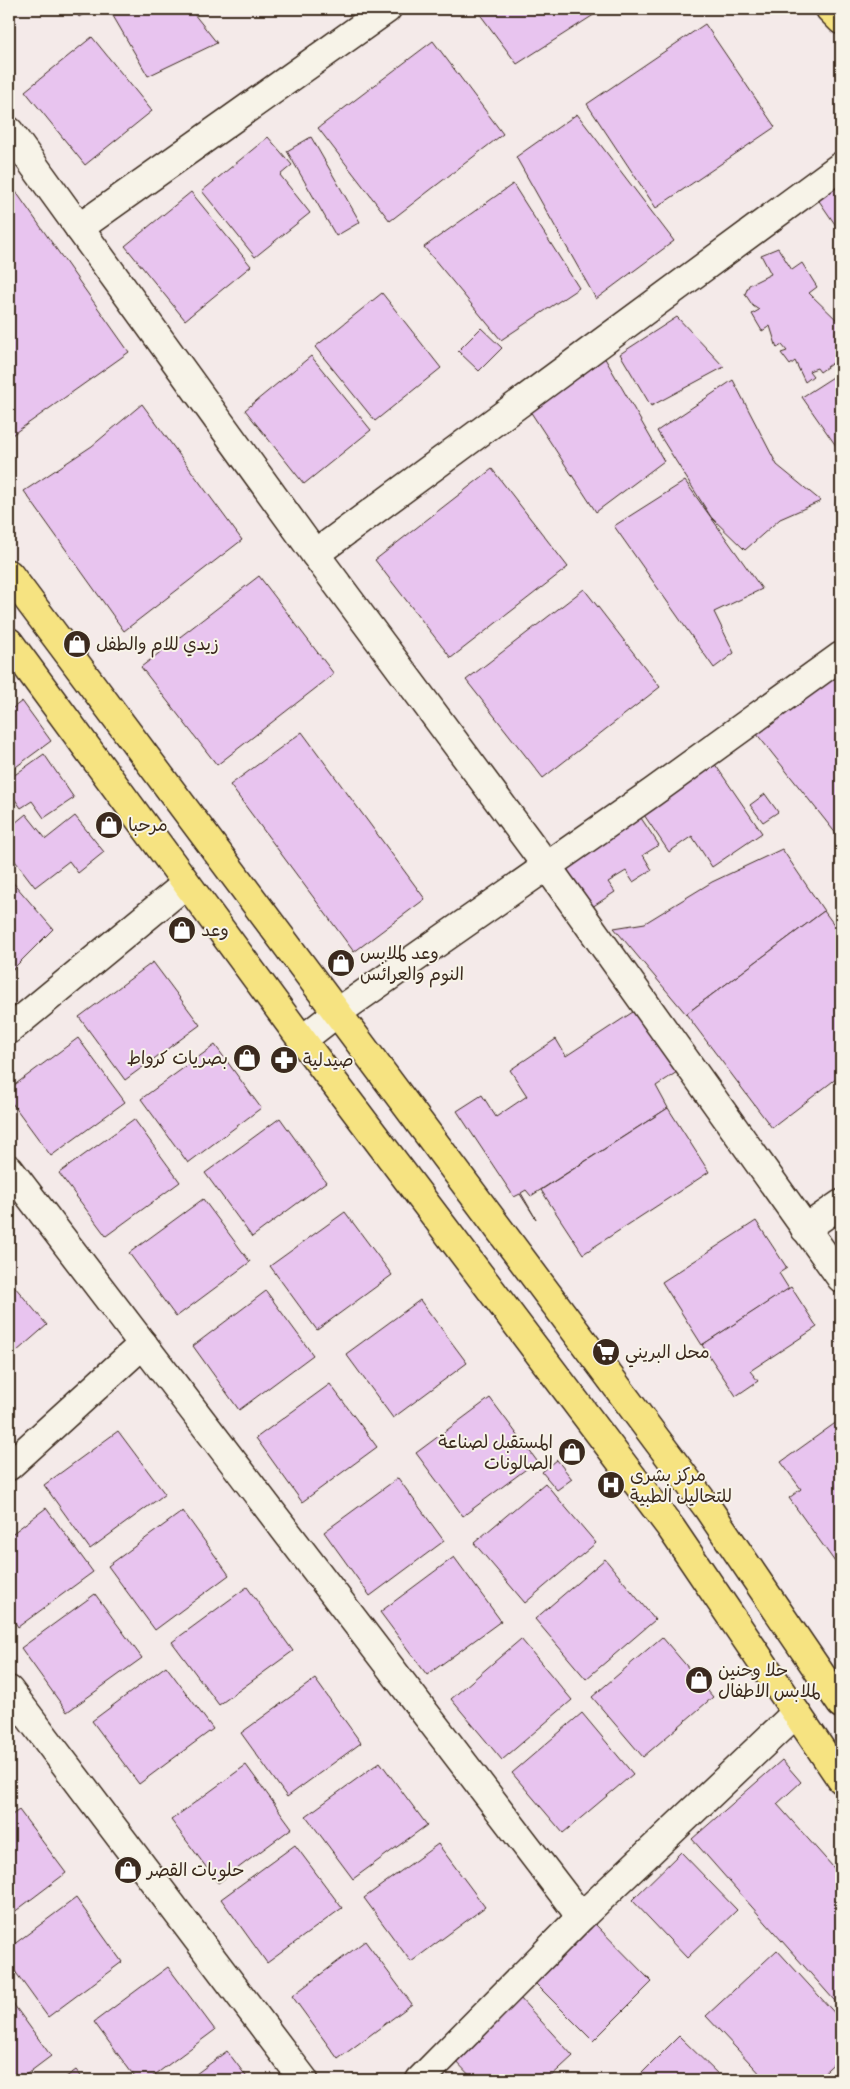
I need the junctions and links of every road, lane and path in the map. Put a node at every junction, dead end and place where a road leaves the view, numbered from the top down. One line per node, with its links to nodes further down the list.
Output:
1 (388, 9): 6 (street)
2 (830, 9): 3 (main road)
3 (841, 20)
4 (9, 131): 6 (street)
5 (841, 166): 7 (street)
6 (80, 228): 7 (street)
7 (315, 554): 11 (street)
8 (9, 574): 13 (main road)
9 (9, 642): 12 (main road)
10 (841, 656): 11 (street)
11 (546, 866): 13 (street); 18 (street)
12 (186, 884): 14 (street); 15 (main road)
13 (338, 1012): 15 (street); 23 (main road)
14 (9, 1030)
15 (302, 1040): 24 (main road)
16 (9, 1168): 20 (street)
17 (841, 1204): 18 (street)
18 (806, 1229): 19 (street)
19 (841, 1278)
20 (143, 1344): 21 (street); 26 (street)
21 (9, 1466)
22 (9, 1690): 27 (street)
23 (841, 1704)
24 (796, 1713): 25 (main road); 26 (street)
25 (841, 1779)
26 (581, 1917): 28 (street)
27 (304, 2080)
28 (420, 2080)

